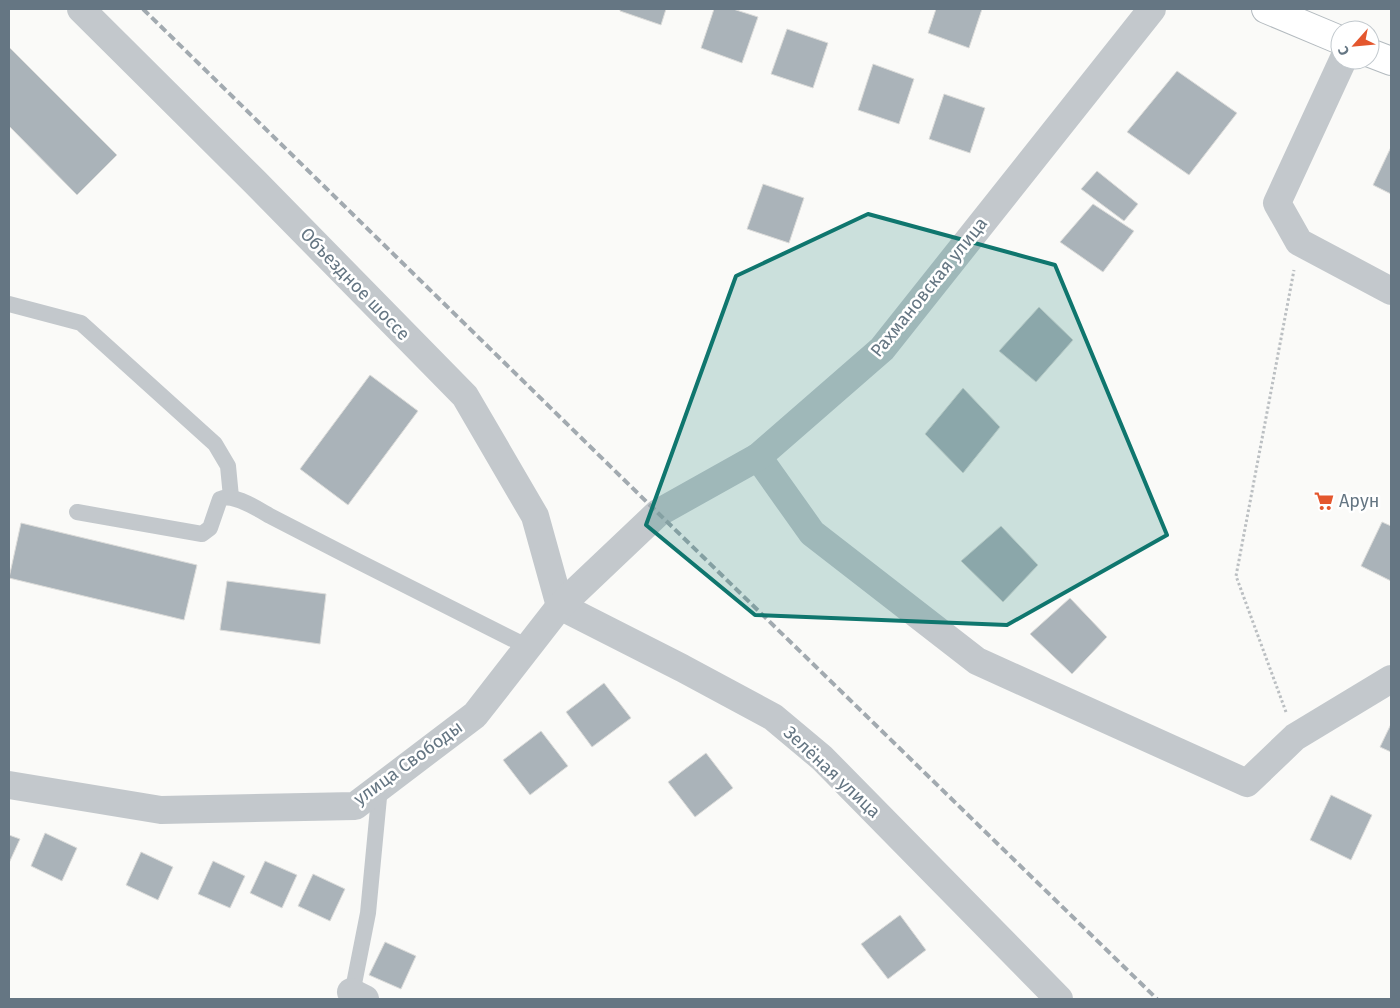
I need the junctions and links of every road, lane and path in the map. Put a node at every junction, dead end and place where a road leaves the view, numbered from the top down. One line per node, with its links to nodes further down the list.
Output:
1 (81, 9): 13 (street, Объездное шоссе)
2 (1152, 9): 9 (street, Рахмановская улица)
3 (1266, 9): 4 (main road)
4 (1330, 36)
5 (1338, 70): 6 (street)
6 (1299, 242): 7 (street); 16 (path)
7 (1391, 291)
8 (9, 304): 10 (lane)
9 (758, 457): 12 (street, Рахмановская улица); 16 (street)
10 (231, 497): 11 (lane); 14 (lane)
11 (77, 512)
12 (658, 514): 13 (street, улица Свободы)
13 (560, 606): 14 (street, улица Свободы); 20 (street, Зелёная улица)
14 (528, 647): 18 (street, улица Свободы)
15 (1391, 679): 16 (street)
16 (1295, 737)
17 (9, 785): 18 (street, улица Свободы)
18 (380, 788): 19 (lane)
19 (356, 997)
20 (1058, 999)

